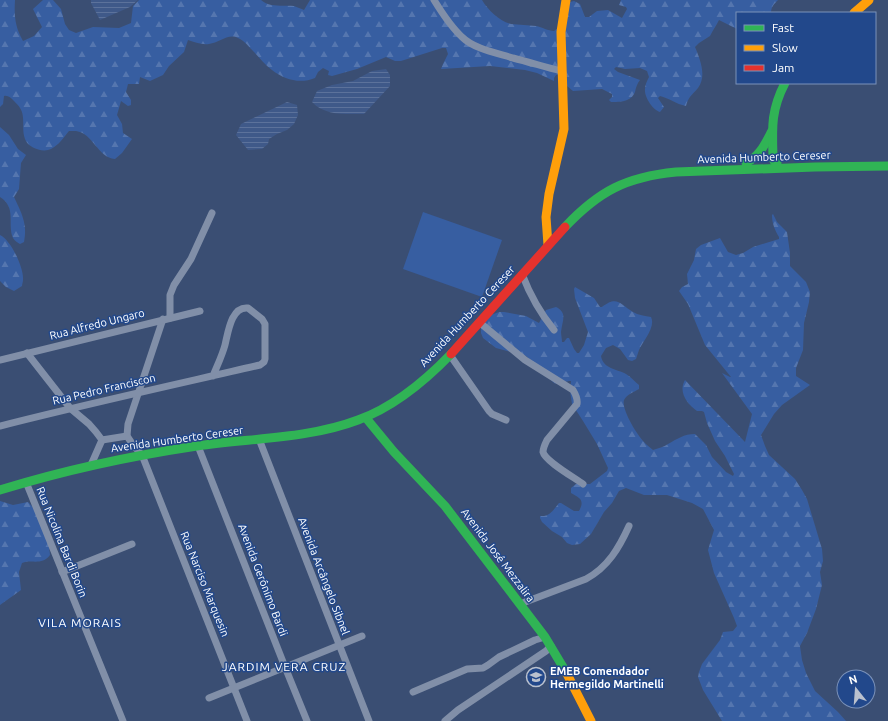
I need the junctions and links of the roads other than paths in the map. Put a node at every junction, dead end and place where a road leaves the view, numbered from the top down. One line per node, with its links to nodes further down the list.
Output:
1 (434, 0): 5 (street)
2 (566, 0): 5 (main road)
3 (869, 0): 4 (main road)
4 (855, 12)
5 (561, 71): 14 (main road)
6 (784, 84): 7 (main road)
7 (772, 131): 8 (main road); 9 (main road)
8 (746, 163): 10 (main road); 12 (main road)
9 (772, 165): 10 (main road); 11 (main road)
10 (756, 166): 12 (main road, Avenida Humberto Cereser)
11 (888, 166)
12 (659, 174): 14 (main road, Avenida Humberto Cereser)
13 (212, 213): 17 (street)
14 (548, 245): 15 (main road, Avenida Humberto Cereser)
15 (522, 274): 18 (main road, Avenida Humberto Cereser); 19 (street)
16 (200, 310): 17 (street, Rua Alfredo Ungaro)
17 (166, 319): 20 (street, Rua Alfredo Ungaro); 24 (street)
18 (479, 322): 21 (main road, Avenida Humberto Cereser); 36 (street)
19 (554, 330)
20 (27, 353): 22 (street, Rua Alfredo Ungaro); 25 (street)
21 (450, 355): 26 (main road, Avenida Humberto Cereser); 27 (street)
22 (0, 360)
23 (213, 376): 23 (street, Rua Pedro Franciscon); 24 (street, Rua Pedro Franciscon)
24 (139, 393): 25 (street, Rua Pedro Franciscon); 29 (street)
25 (70, 408): 28 (street, Rua Pedro Franciscon); 30 (street)
26 (366, 418): 31 (main road, Avenida Humberto Cereser); 41 (main road, Avenida José Mezzalira)
27 (506, 420)
28 (0, 426)
29 (127, 436): 30 (street); 33 (street, Rua Narciso Marquesin)
30 (102, 440): 34 (street)
31 (258, 440): 32 (main road, Avenida Humberto Cereser); 44 (street, Avenida Arcângelo Sibnel)
32 (198, 446): 33 (main road, Avenida Humberto Cereser); 46 (street, Avenida Gerônimo Bardi)
33 (142, 455): 34 (main road, Avenida Humberto Cereser); 47 (street, Rua Narciso Marquesin)
34 (91, 465): 35 (main road, Avenida Humberto Cereser)
35 (26, 482): 37 (main road, Avenida Humberto Cereser); 40 (street, Rua Nicolina Bardi Borin)
36 (583, 484)
37 (0, 490)
38 (629, 526): 41 (street)
39 (132, 544): 40 (street)
40 (62, 572): 50 (street, Rua Nicolina Bardi Borin)
41 (520, 604): 43 (main road, Avenida José Mezzalira)
42 (362, 636): 44 (street)
43 (545, 637): 45 (main road, Avenida José Mezzalira); 48 (street)
44 (339, 645): 46 (street); 53 (street, Avenida Arcângelo Sibnel)
45 (551, 646): 54 (street); 55 (main road, Avenida José Mezzalira)
46 (285, 667): 47 (street); 52 (street, Avenida Gerônimo Bardi)
47 (234, 688): 49 (street); 51 (street, Rua Narciso Marquesin)
48 (413, 692)
49 (209, 698)
50 (123, 721)
51 (247, 721)
52 (307, 721)
53 (369, 721)
54 (445, 721)
55 (591, 721)

